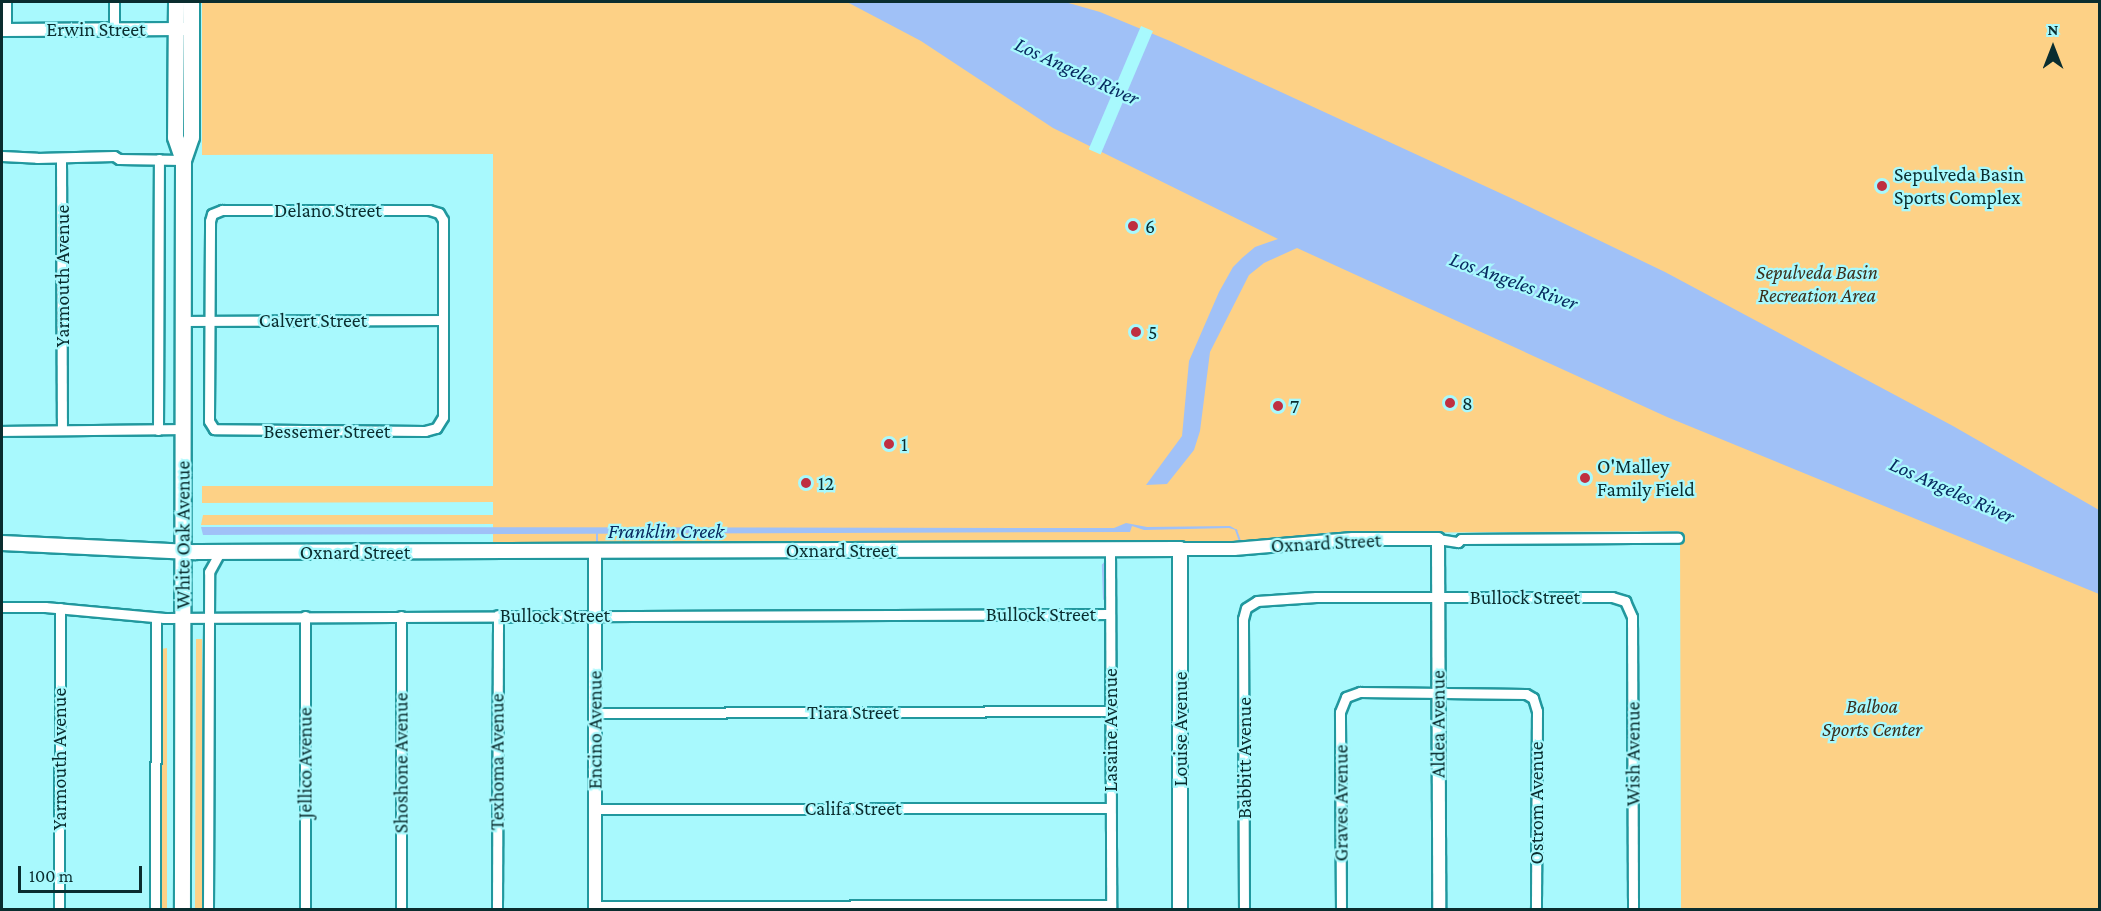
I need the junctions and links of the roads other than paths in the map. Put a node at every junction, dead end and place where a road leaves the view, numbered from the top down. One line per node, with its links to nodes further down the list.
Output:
1 (6, 2): 7 (street)
2 (114, 2): 5 (street)
3 (176, 2): 6 (main road, White Oak Avenue)
4 (191, 2): 6 (main road, White Oak Avenue)
5 (114, 29): 6 (street, Erwin Street); 7 (street, Erwin Street)
6 (183, 29): 11 (main road, White Oak Avenue)
7 (4, 30)
8 (2, 156): 9 (street)
9 (61, 158): 10 (street); 17 (street, Yarmouth Avenue)
10 (159, 159): 11 (street); 18 (street)
11 (183, 160): 13 (main road, White Oak Avenue)
12 (443, 320): 14 (street, Calvert Street); 14 (street, Bessemer Street); 14 (street, Delano Street)
13 (183, 321): 14 (street, Calvert Street); 15 (main road, White Oak Avenue)
14 (209, 321)
15 (183, 429): 18 (street); 25 (main road, White Oak Avenue)
16 (2, 430): 17 (street)
17 (62, 430): 18 (street)
18 (158, 430)
19 (1678, 538): 20 (street, Oxnard Street)
20 (1438, 539): 22 (street, Oxnard Street); 27 (street, Aldea Avenue)
21 (2, 543): 25 (main road, Oxnard Street)
22 (1180, 549): 23 (main road, Oxnard Street); 54 (main road, Louise Avenue)
23 (1110, 550): 24 (main road, Oxnard Street); 32 (street, Lasaine Avenue)
24 (595, 551): 26 (main road, Oxnard Street); 34 (street, Encino Avenue)
25 (183, 552): 26 (main road, Oxnard Street); 39 (main road, White Oak Avenue)
26 (220, 552): 35 (street, White Oak Avenue)
27 (1438, 597): 28 (street, Bullock Street); 31 (street, Bullock Street); 40 (street, Aldea Avenue)
28 (1625, 601): 59 (street, Wish Avenue)
29 (2, 607): 30 (street, Bullock Street)
30 (60, 608): 38 (street, Bullock Street); 47 (street, Yarmouth Avenue)
31 (1246, 608): 55 (street, Babbitt Avenue)
32 (1110, 614): 34 (street, Bullock Street); 41 (street, Lasaine Avenue)
33 (498, 615): 34 (street, Bullock Street); 37 (street, Bullock Street); 53 (street, Texhoma Avenue)
34 (595, 615): 42 (street, Encino Avenue)
35 (208, 616): 36 (street, Bullock Street); 39 (street, Bullock Street); 50 (street, White Oak Avenue)
36 (305, 616): 37 (street, Bullock Street); 51 (street, Jellico Avenue)
37 (401, 616): 52 (street, Shoshone Avenue)
38 (156, 618): 39 (street, Bullock Street); 48 (street, White Oak Avenue)
39 (183, 618): 49 (main road, White Oak Avenue)
40 (1438, 694): 56 (street, Graves Avenue); 57 (street, Aldea Avenue); 58 (street, Ostrom Avenue)
41 (1111, 711): 42 (street, Tiara Street); 43 (street, Lasaine Avenue)
42 (596, 713): 44 (street, Encino Avenue)
43 (1110, 808): 44 (street, Califa Street); 45 (street, Lasaine Avenue)
44 (595, 809): 46 (street, Encino Avenue)
45 (1111, 907): 46 (street)
46 (595, 908)
47 (59, 909)
48 (155, 909)
49 (182, 909)
50 (207, 909)
51 (305, 909)
52 (401, 909)
53 (497, 909)
54 (1180, 909)
55 (1244, 909)
56 (1341, 909)
57 (1439, 909)
58 (1536, 909)
59 (1633, 909)

